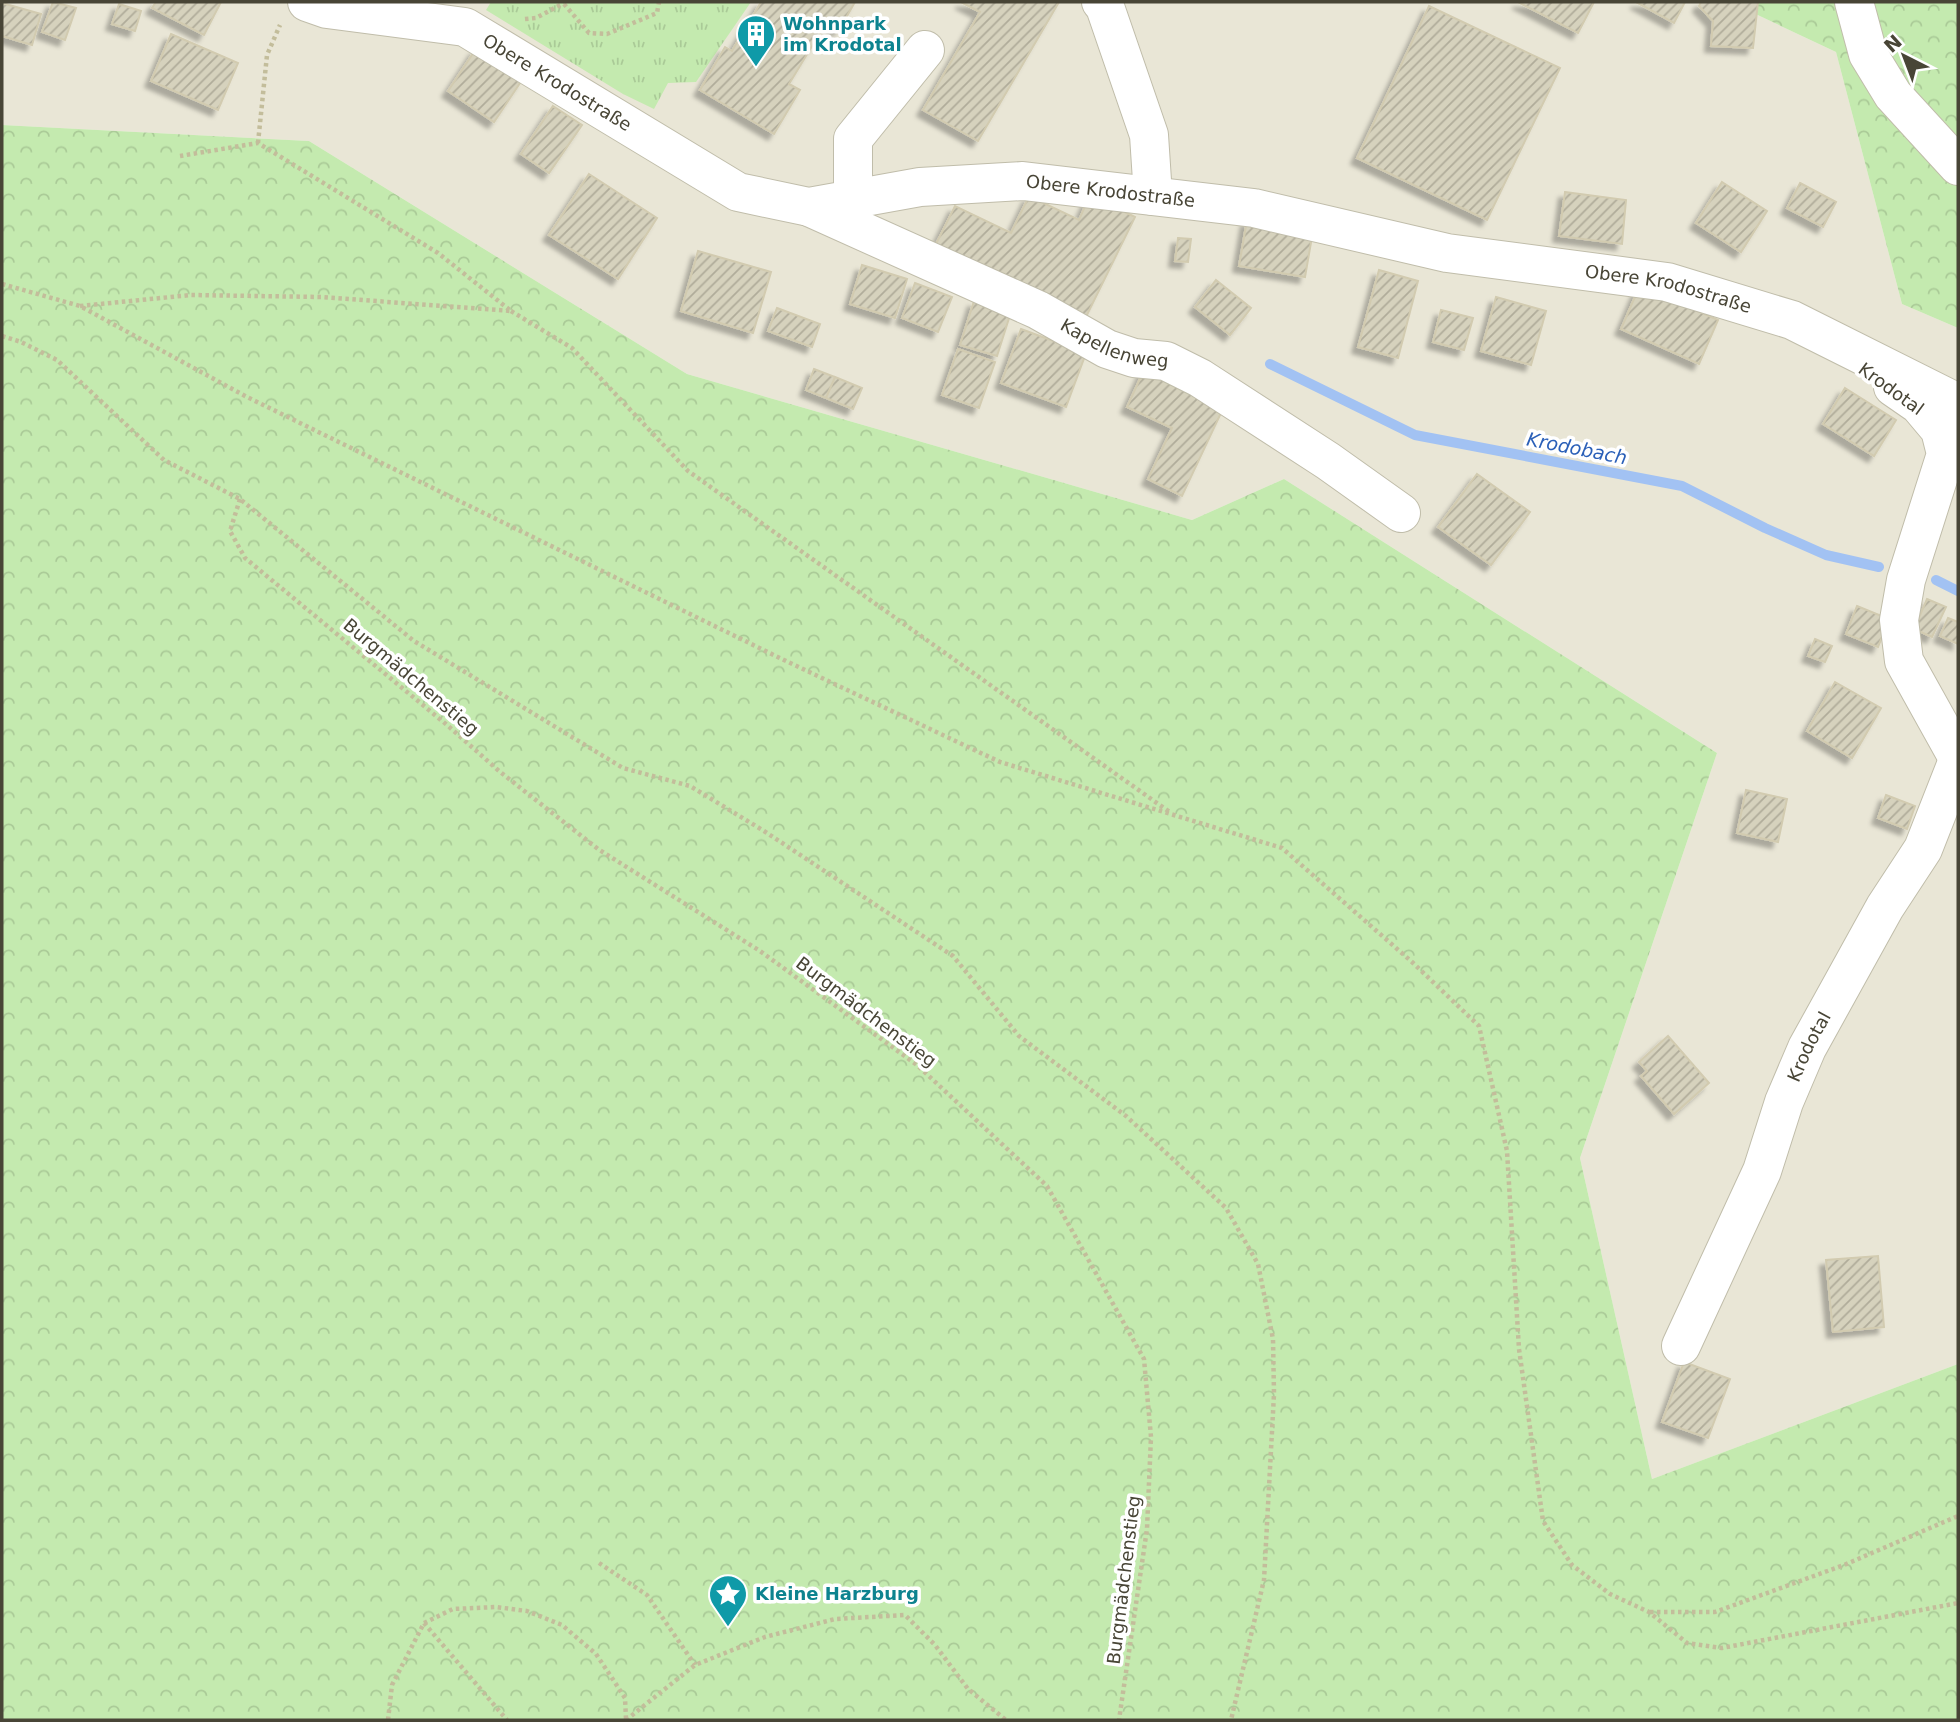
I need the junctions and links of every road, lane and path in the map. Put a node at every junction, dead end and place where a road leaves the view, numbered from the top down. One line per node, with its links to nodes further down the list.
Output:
1 (564, 2): 2 (path)
2 (659, 2)
3 (1101, 2): 11 (street)
4 (1854, 2): 10 (street)
5 (294, 12): 6 (street, Obere Krodostraße); 8 (path)
6 (472, 15): 13 (street, Obere Krodostraße)
7 (925, 50): 12 (street)
8 (258, 143): 9 (path); 16 (path)
9 (180, 156)
10 (1958, 166)
11 (1153, 196): 12 (street, Obere Krodostraße); 17 (street, Obere Krodostraße)
12 (853, 199): 13 (street, Obere Krodostraße)
13 (810, 207): 21 (street, Kapellenweg)
14 (2, 284): 15 (path)
15 (79, 306): 16 (path); 23 (path)
16 (511, 311): 23 (path)
17 (1792, 320): 19 (street); 22 (street, Krodotal)
18 (2, 335): 20 (path)
19 (1958, 403)
20 (240, 499): 34 (path, Burgmädchenstieg); 35 (path)
21 (1401, 513)
22 (1958, 759): 24 (street, Krodotal)
23 (1175, 815): 28 (path)
24 (1681, 1346)
25 (1958, 1516): 28 (path)
26 (599, 1563): 30 (path)
27 (1958, 1603): 28 (path)
28 (1649, 1612)
29 (424, 1623): 30 (path); 31 (path); 32 (path)
30 (695, 1665): 33 (path)
31 (388, 1720)
32 (507, 1720)
33 (1006, 1720)
34 (1119, 1720)
35 (1231, 1720)

